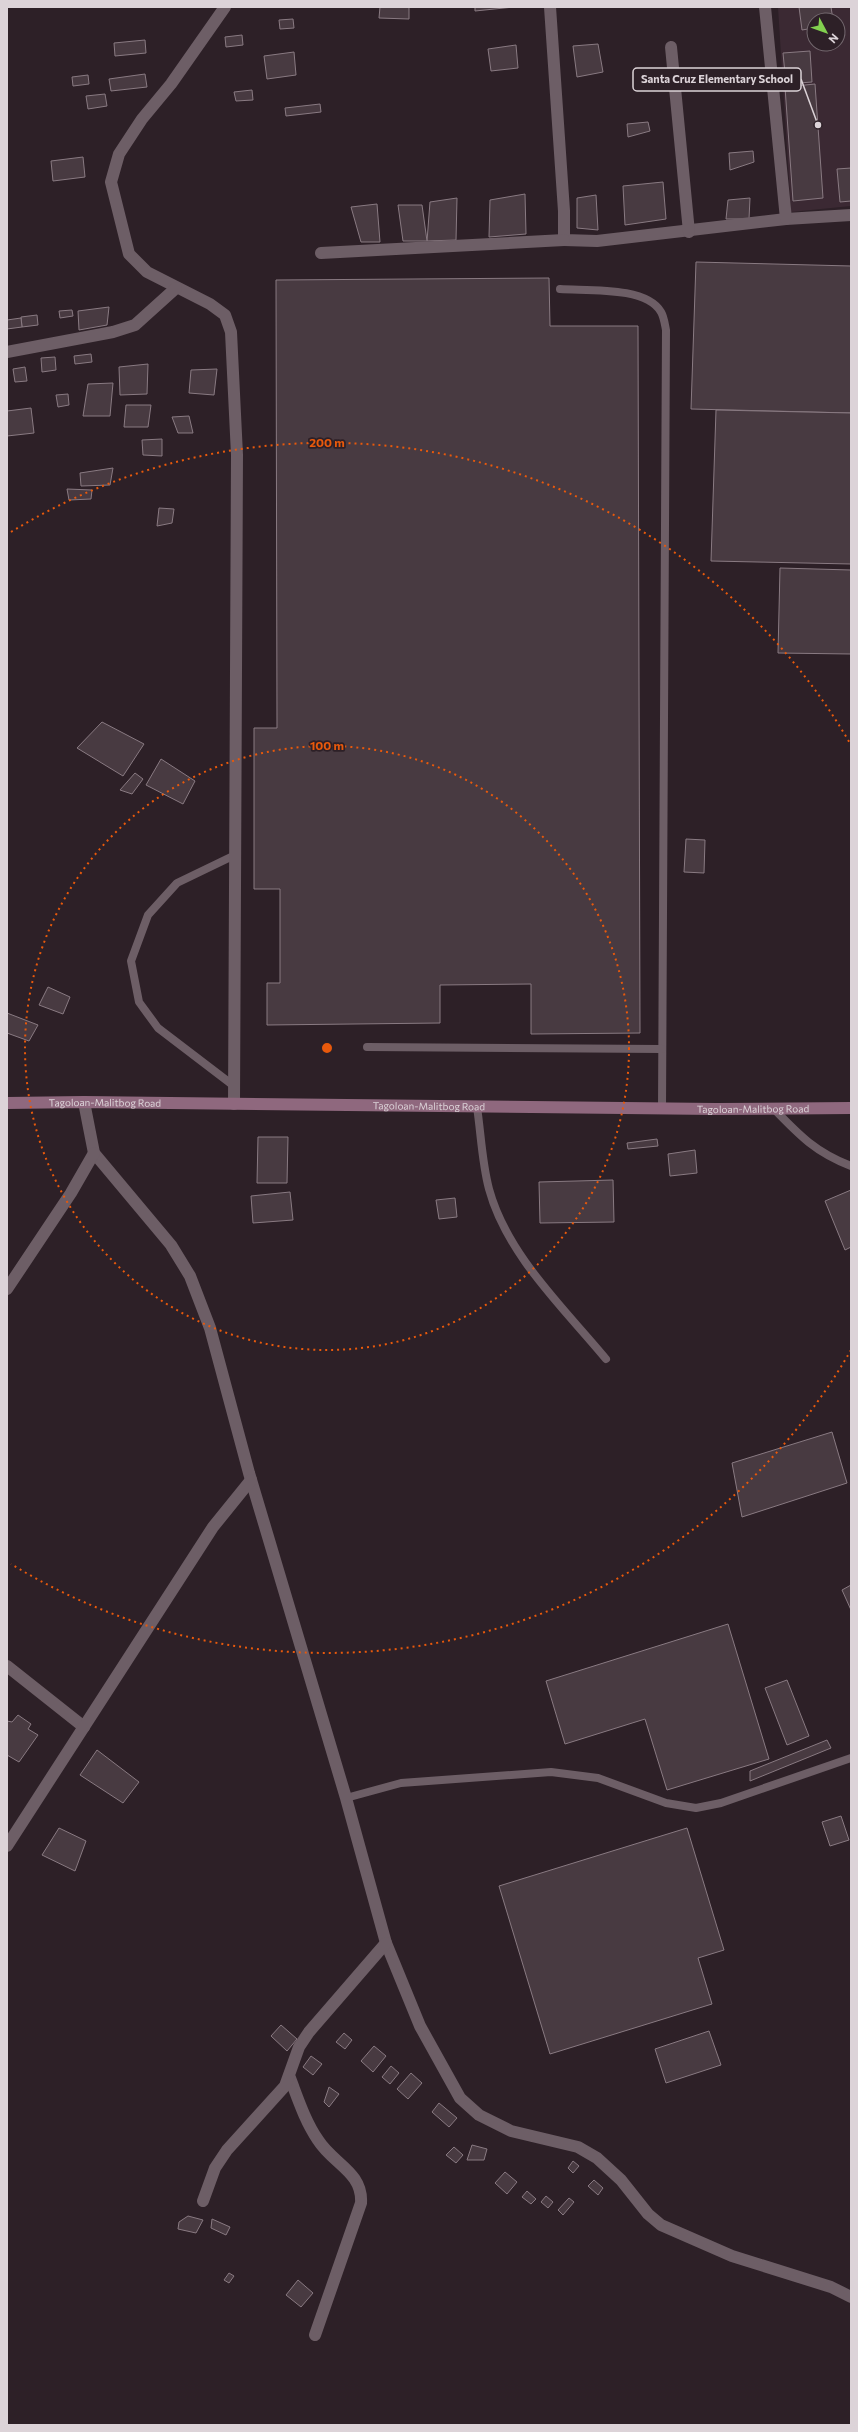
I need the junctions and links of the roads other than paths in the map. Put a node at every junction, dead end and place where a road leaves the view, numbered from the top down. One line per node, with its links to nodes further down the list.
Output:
1 (225, 7): 10 (street)
2 (550, 7): 8 (street)
3 (765, 7): 6 (street)
4 (671, 47): 7 (street)
5 (851, 215): 6 (street)
6 (786, 219): 7 (street)
7 (689, 232): 8 (street)
8 (564, 240): 9 (street)
9 (321, 253)
10 (176, 288): 12 (street); 13 (street)
11 (560, 289): 15 (lane)
12 (7, 352)
13 (235, 855): 16 (street); 16 (lane)
14 (367, 1047): 15 (lane)
15 (662, 1049): 23 (lane)
16 (234, 1086): 19 (street)
17 (84, 1102): 18 (main road, Tagoloan-Malitbog Road); 19 (main road, Tagoloan-Malitbog Road); 24 (street)
18 (7, 1103)
19 (234, 1104): 20 (main road, Tagoloan-Malitbog Road)
20 (477, 1107): 23 (main road, Tagoloan-Malitbog Road); 27 (lane)
21 (773, 1108): 22 (main road, Tagoloan-Malitbog Road); 23 (main road, Tagoloan-Malitbog Road); 25 (lane)
22 (851, 1108)
23 (662, 1109)
24 (94, 1153): 26 (street); 28 (street)
25 (851, 1166)
26 (7, 1289)
27 (606, 1359)
28 (251, 1480): 30 (street); 32 (street)
29 (7, 1666): 30 (street)
30 (84, 1727): 33 (street)
31 (851, 1758): 32 (lane)
32 (346, 1798): 34 (street)
33 (7, 1846)
34 (386, 1943): 35 (street); 37 (street)
35 (290, 2078): 36 (street); 38 (street)
36 (203, 2201)
37 (851, 2297)
38 (315, 2335)

